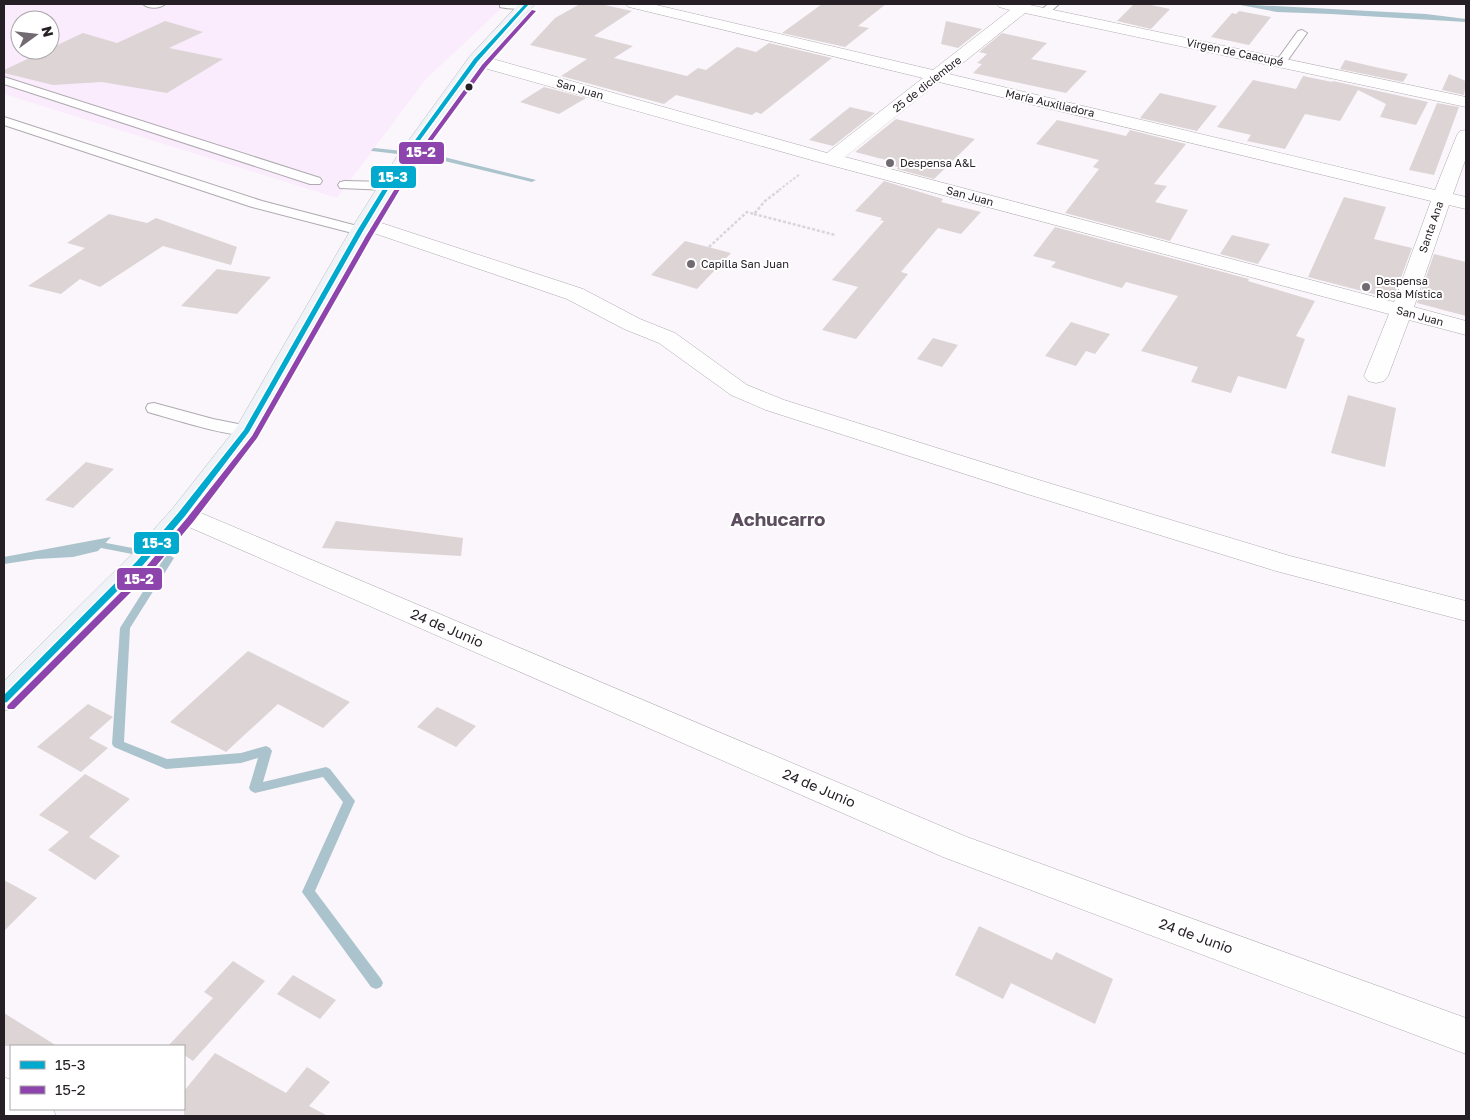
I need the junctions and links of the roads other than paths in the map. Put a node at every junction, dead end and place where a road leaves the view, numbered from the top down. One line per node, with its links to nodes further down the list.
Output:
1 (148, 4): 2 (lane)
2 (160, 4)
3 (634, 4): 12 (street, María Auxiliadora)
4 (1004, 4): 7 (street, Virgen de Caacupé)
5 (504, 5): 6 (lane)
6 (526, 5): 10 (main road)
7 (1022, 8): 8 (street, Virgen de Caacupé); 12 (street, 25 de diciembre)
8 (1049, 8): 11 (street, Virgen de Caacupé)
9 (1302, 33): 11 (lane)
10 (476, 60): 17 (street, San Juan); 20 (main road)
11 (1281, 62): 14 (street, Virgen de Caacupé)
12 (937, 76): 17 (street, 25 de diciembre); 21 (street, María Auxiliadora)
13 (4, 80): 18 (lane)
14 (1466, 102)
15 (4, 121): 23 (lane)
16 (1466, 134): 21 (street, Santa Ana)
17 (826, 158): 24 (street, San Juan)
18 (315, 181)
19 (345, 185): 20 (lane)
20 (388, 186): 23 (main road)
21 (1442, 197): 22 (street, María Auxiliadora); 24 (street, Santa Ana)
22 (1466, 203)
23 (363, 228): 28 (main road); 30 (street)
24 (1403, 311): 25 (street, San Juan); 26 (street, Santa Ana)
25 (1466, 328)
26 (1376, 376)
27 (154, 408): 28 (lane)
28 (247, 431): 29 (main road)
29 (174, 525): 31 (main road); 32 (street, 24 de Junio)
30 (1466, 611)
31 (4, 700)
32 (1466, 1036)

